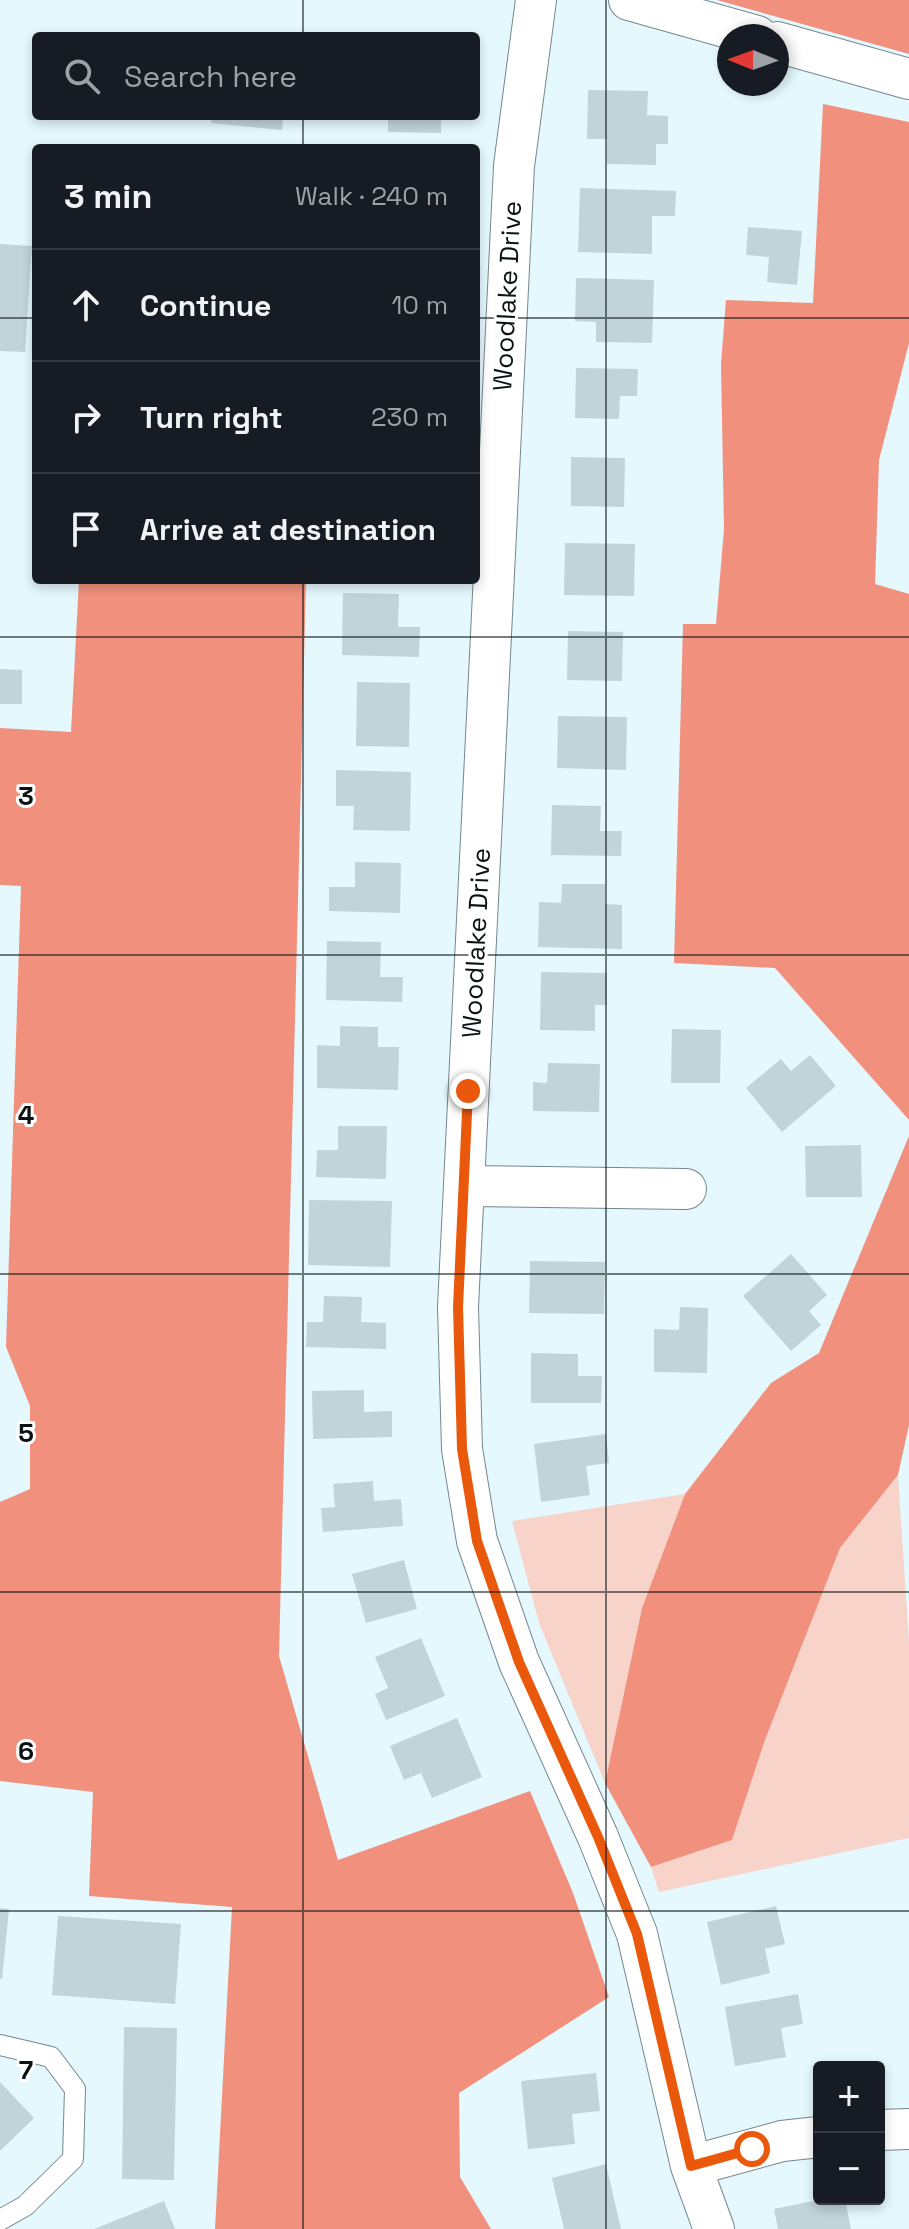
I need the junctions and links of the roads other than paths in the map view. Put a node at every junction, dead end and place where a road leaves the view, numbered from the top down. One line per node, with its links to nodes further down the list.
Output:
1 (536, 0): 6 (street, Woodlake Drive)
2 (629, 0): 3 (street)
3 (717, 25)
4 (789, 45): 5 (street)
5 (909, 79)
6 (464, 1186): 7 (street); 12 (street, Woodlake Drive)
7 (686, 1189)
8 (0, 2045): 13 (lane)
9 (909, 2129): 10 (street)
10 (885, 2130)
11 (813, 2138): 12 (street)
12 (691, 2166): 14 (street, Woodlake Drive)
13 (0, 2220)
14 (714, 2229)

